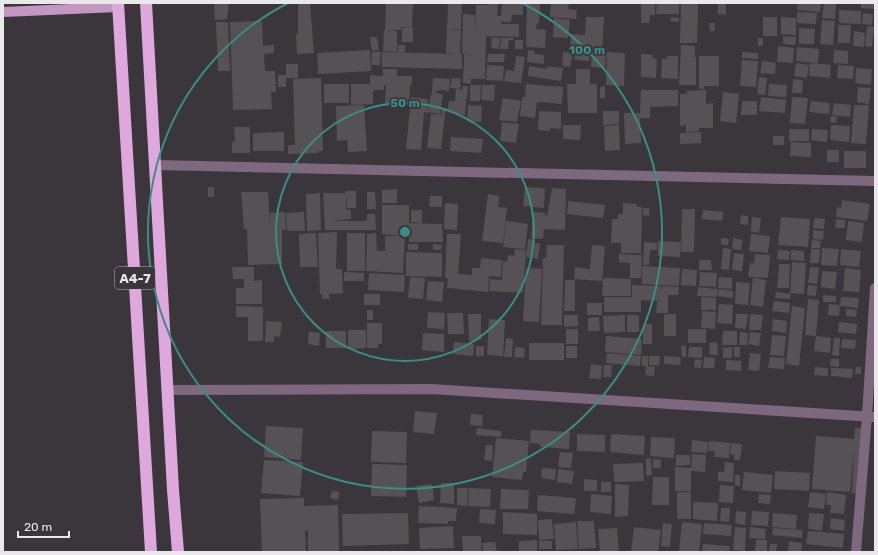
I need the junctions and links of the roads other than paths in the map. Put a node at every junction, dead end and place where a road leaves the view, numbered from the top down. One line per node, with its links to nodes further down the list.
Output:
1 (146, 3): 4 (highway, A4-7)
2 (118, 5): 3 (main road); 9 (highway, A4-7)
3 (3, 12)
4 (156, 165): 5 (street); 7 (highway, A4-7)
5 (875, 181)
6 (875, 288): 8 (street)
7 (168, 390): 8 (street); 10 (highway, A4-7)
8 (871, 416): 11 (street)
9 (151, 552)
10 (178, 552)
11 (856, 552)

